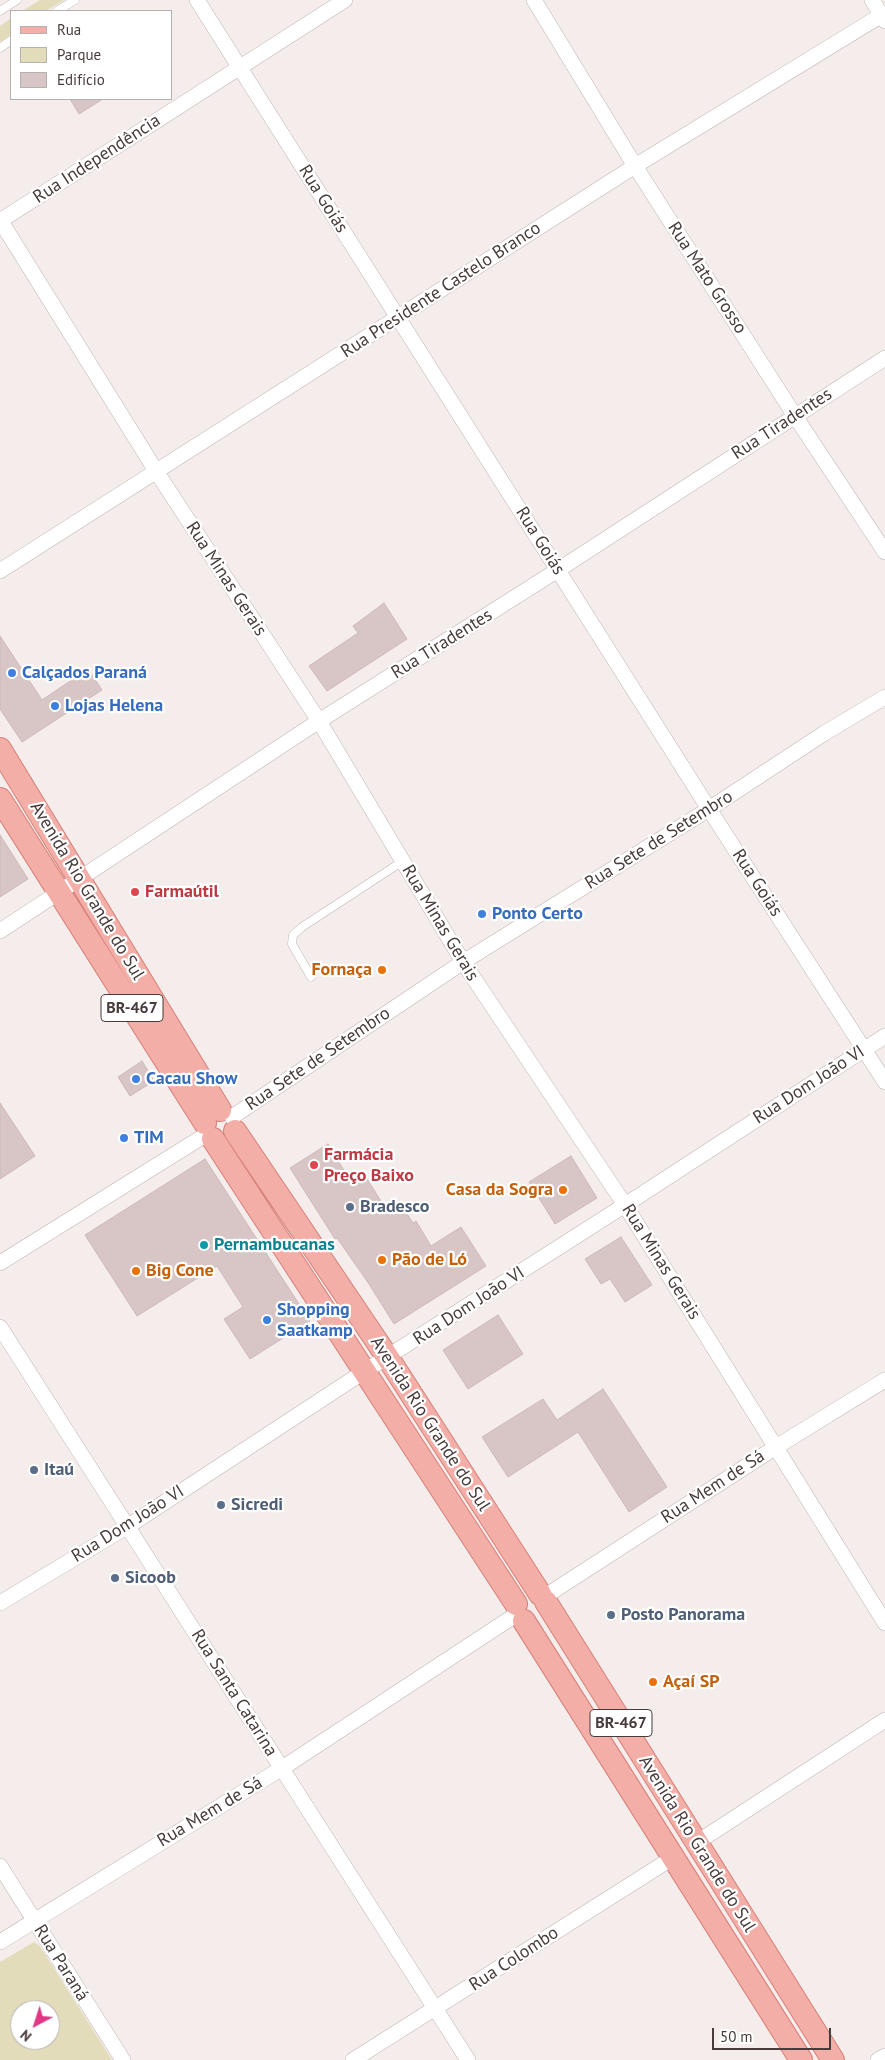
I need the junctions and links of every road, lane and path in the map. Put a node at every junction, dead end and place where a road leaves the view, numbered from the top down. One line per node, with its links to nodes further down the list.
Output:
1 (17, 0): 8 (lane)
2 (75, 0): 7 (lane)
3 (197, 0): 10 (street, Rua Goiás)
4 (345, 0): 10 (street, Rua Independência)
5 (534, 0): 11 (street, Rua Mato Grosso)
6 (872, 0): 9 (street)
7 (59, 10)
8 (0, 11)
9 (884, 16): 11 (street, Rua Presidente Castelo Branco)
10 (240, 68): 12 (street, Rua Independência); 13 (street, Rua Goiás)
11 (635, 166): 13 (street, Rua Presidente Castelo Branco); 15 (street, Rua Mato Grosso)
12 (0, 220): 16 (street, Rua Minas Gerais)
13 (398, 317): 16 (street, Rua Presidente Castelo Branco); 18 (street, Rua Goiás)
14 (885, 358): 15 (street, Rua Tiradentes)
15 (795, 416): 17 (street, Rua Mato Grosso); 18 (street, Rua Tiradentes)
16 (156, 471): 19 (street, Rua Presidente Castelo Branco); 21 (street, Rua Minas Gerais)
17 (885, 552)
18 (558, 570): 21 (street, Rua Tiradentes); 24 (street, Rua Goiás)
19 (0, 571)
20 (885, 697): 24 (street, Rua Sete de Setembro)
21 (319, 721): 25 (street, Rua Minas Gerais); 26 (street, Rua Tiradentes)
22 (0, 749): 26 (main road, Avenida Rio Grande do Sul / BR-467)
23 (0, 800): 27 (main road, Avenida Rio Grande do Sul / BR-467)
24 (709, 809): 29 (street, Rua Sete de Setembro); 32 (street, Rua Goiás)
25 (403, 861): 29 (street, Rua Minas Gerais); 30 (lane)
26 (81, 879): 27 (street, Rua Tiradentes); 34 (main road, Avenida Rio Grande do Sul / BR-467)
27 (59, 894): 28 (street, Rua Tiradentes); 34 (main road, Avenida Rio Grande do Sul / BR-467)
28 (0, 931)
29 (463, 962): 34 (street, Rua Sete de Setembro); 35 (street, Rua Minas Gerais)
30 (311, 977)
31 (885, 1036): 32 (street, Rua Dom João VI)
32 (864, 1049): 33 (street, Rua Goiás); 35 (street, Rua Dom João VI)
33 (885, 1082)
34 (219, 1126): 36 (street, Rua Sete de Setembro); 38 (main road, Avenida Rio Grande do Sul / BR-467); 39 (main road, Avenida Rio Grande do Sul / BR-467)
35 (626, 1205): 38 (street, Rua Dom João VI); 41 (street, Rua Minas Gerais)
36 (0, 1263)
37 (0, 1327): 42 (street, Rua Santa Catarina)
38 (388, 1358): 39 (street, Rua Dom João VI); 43 (main road, Avenida Rio Grande do Sul / BR-467)
39 (365, 1371): 42 (street, Rua Dom João VI); 45 (main road, Avenida Rio Grande do Sul / BR-467)
40 (885, 1380): 41 (street, Rua Mem de Sá)
41 (776, 1447): 43 (street, Rua Mem de Sá); 46 (street, Rua Minas Gerais)
42 (128, 1526): 44 (street, Rua Dom João VI); 48 (street, Rua Santa Catarina)
43 (543, 1598): 45 (main road); 49 (main road, Avenida Rio Grande do Sul / BR-467)
44 (0, 1603)
45 (519, 1613): 48 (street, Rua Mem de Sá); 50 (main road, Avenida Rio Grande do Sul / BR-467)
46 (885, 1623)
47 (885, 1720): 49 (street)
48 (282, 1768): 52 (street, Rua Mem de Sá); 54 (street, Rua Santa Catarina)
49 (696, 1843): 60 (main road, Avenida Rio Grande do Sul / BR-467)
50 (674, 1857): 54 (street, Rua Colombo); 59 (main road, Avenida Rio Grande do Sul / BR-467)
51 (0, 1866): 52 (street, Rua Paraná)
52 (34, 1920): 53 (street, Rua Mem de Sá); 56 (street, Rua Paraná)
53 (0, 1942)
54 (436, 2009): 57 (street, Rua Colombo); 58 (street, Rua Santa Catarina)
55 (885, 2056): 61 (street)
56 (123, 2060)
57 (353, 2060)
58 (468, 2060)
59 (801, 2060)
60 (833, 2060)
61 (878, 2060)

